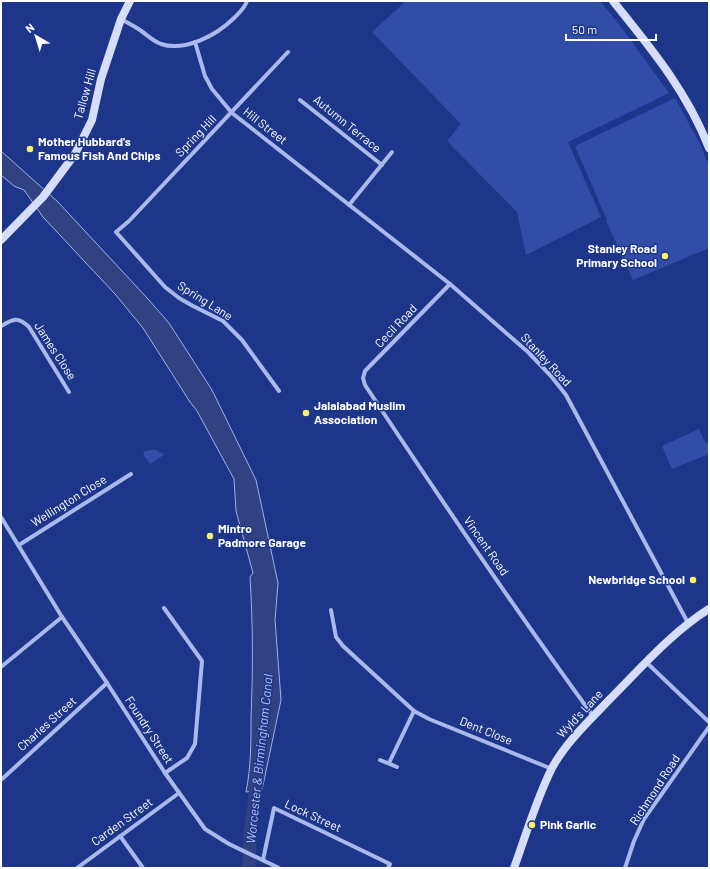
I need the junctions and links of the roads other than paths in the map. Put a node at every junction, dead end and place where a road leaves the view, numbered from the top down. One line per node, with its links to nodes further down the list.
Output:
1 (130, 1): 4 (street, Tallow Hill)
2 (247, 1): 5 (street)
3 (613, 1): 9 (street)
4 (122, 19): 5 (street); 14 (street, Tallow Hill)
5 (195, 42): 8 (street, Hill Street)
6 (288, 52): 8 (street, Spring Hill)
7 (300, 100): 11 (street, Autumn Terrace)
8 (232, 113): 12 (street, Hill Street); 13 (street, Spring Hill)
9 (709, 148)
10 (392, 152): 11 (street, Autumn Terrace)
11 (382, 165): 12 (street, Autumn Terrace)
12 (349, 205): 15 (street, Stanley Road)
13 (116, 232): 18 (street, Spring Lane)
14 (1, 240)
15 (450, 284): 17 (street, Cecil Road); 27 (street, Stanley Road)
16 (1, 326): 19 (street, James Close)
17 (365, 385): 32 (street, Vincent Road)
18 (279, 391)
19 (69, 392)
20 (131, 474): 22 (street, Wellington Close)
21 (1, 517): 22 (street, Foundry Street)
22 (19, 545): 26 (street, Foundry Street)
23 (164, 608): 39 (street)
24 (709, 609): 27 (street, Wyld's Lane)
25 (331, 610): 31 (street, Dent Close)
26 (62, 617): 29 (street); 30 (street, Foundry Street)
27 (688, 623): 28 (street, Wyld's Lane)
28 (646, 662): 32 (street, Wyld's Lane); 33 (street)
29 (1, 667)
30 (108, 683): 39 (street, Foundry Street); 40 (street, Charles Street)
31 (414, 711): 36 (street); 38 (street, Dent Close)
32 (593, 716): 38 (street, Wyld's Lane)
33 (709, 722)
34 (709, 727): 49 (street, Richmond Road)
35 (380, 760): 36 (street)
36 (389, 763): 37 (street)
37 (397, 767)
38 (552, 769): 48 (street, Wyld's Lane)
39 (165, 773): 41 (street, Foundry Street)
40 (1, 780)
41 (179, 793): 42 (street, Carden Street); 43 (street, Foundry Street)
42 (120, 836): 45 (street, Carden Street); 46 (street)
43 (263, 860): 44 (street, Lock Street); 47 (street, Foundry Street)
44 (389, 866)
45 (77, 868)
46 (143, 868)
47 (279, 868)
48 (514, 868)
49 (625, 868)

